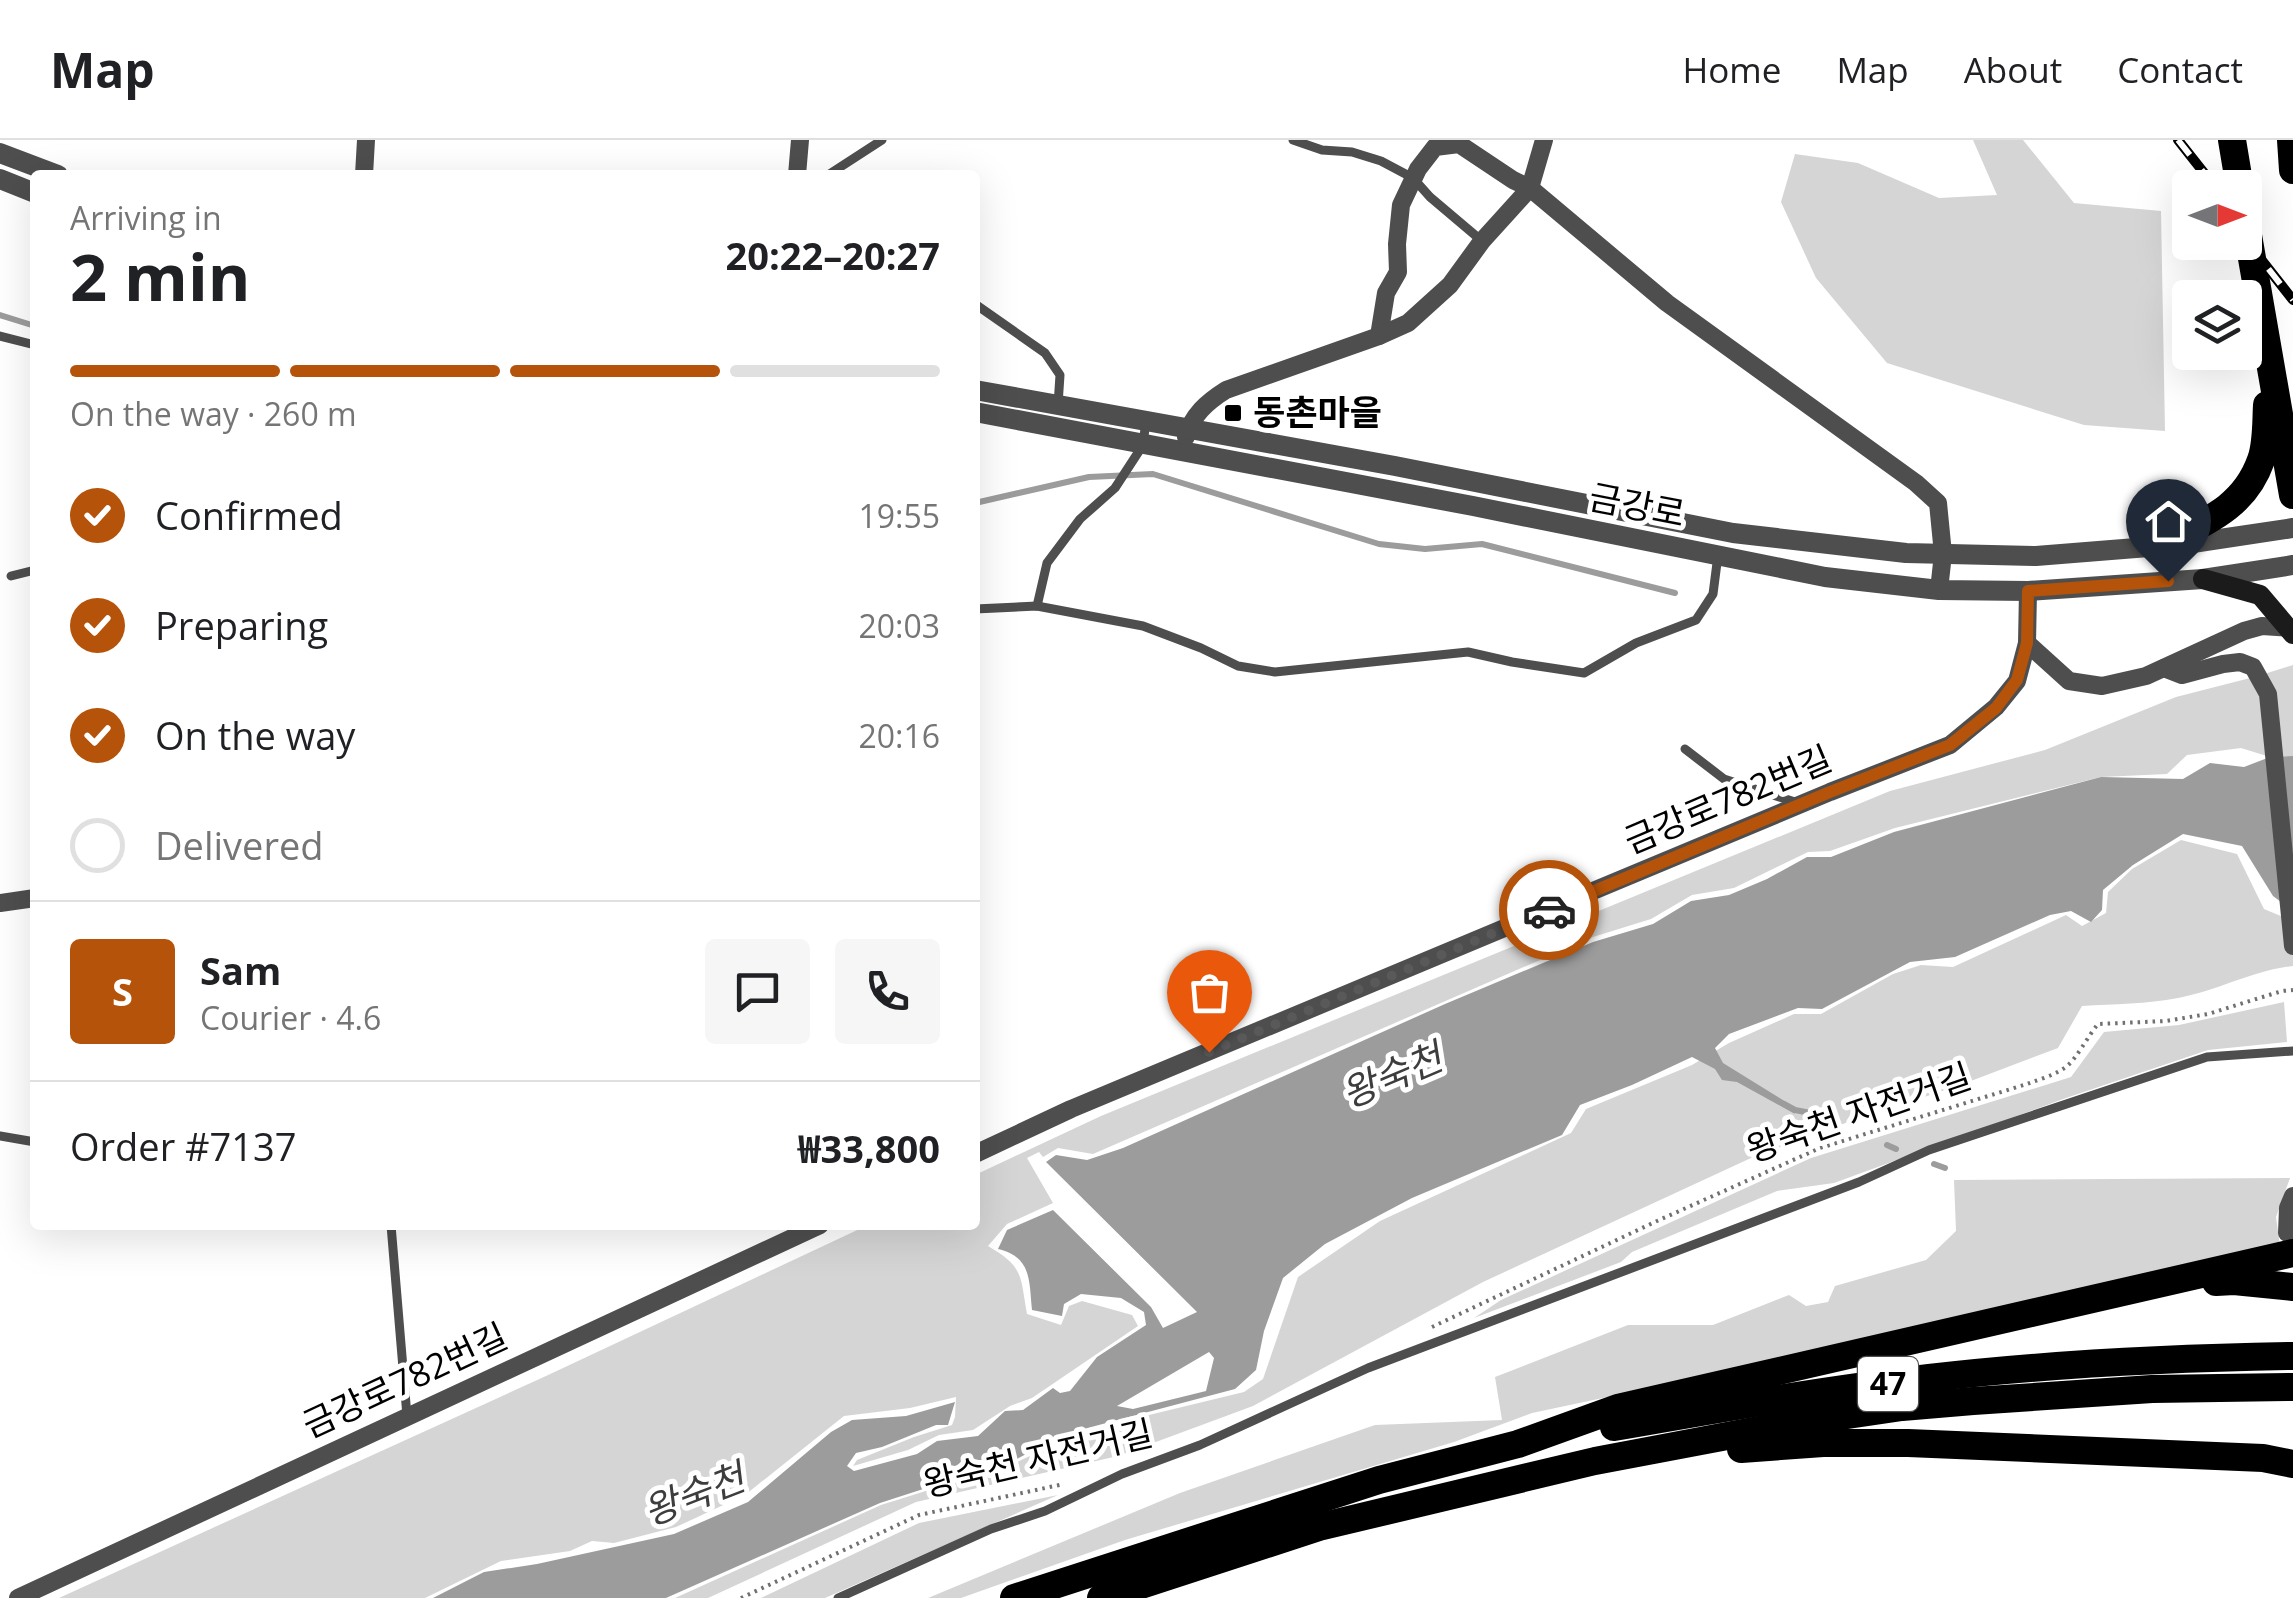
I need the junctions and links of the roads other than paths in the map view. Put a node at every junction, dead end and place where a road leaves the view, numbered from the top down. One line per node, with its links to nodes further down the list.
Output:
1 (366, 140): 10 (street)
2 (800, 140): 11 (street)
3 (882, 140): 12 (lane)
4 (1293, 140): 16 (lane)
5 (1544, 140): 17 (street)
6 (2232, 140): 13 (highway)
7 (2290, 140): 14 (highway)
8 (0, 152): 9 (street)
9 (45, 170)
10 (364, 170)
11 (798, 170)
12 (836, 170)
13 (2237, 170)
14 (2293, 170)
15 (0, 178): 18 (street)
16 (1414, 178): 17 (street); 19 (lane); 23 (street)
17 (1530, 188): 19 (street); 36 (street)
18 (30, 191)
19 (1482, 241): 23 (street)
20 (2252, 260): 25 (highway)
21 (980, 307): 27 (lane)
22 (0, 336): 24 (lane)
23 (1379, 336): 30 (street)
24 (30, 344)
25 (2270, 369): 33 (highway); 35 (highway)
26 (980, 391): 27 (street, 금강로)
27 (1058, 405): 29 (street, 금강로)
28 (980, 413): 32 (street, 금강로)
29 (1146, 420): 30 (street, 금강로); 32 (lane)
30 (1189, 428): 31 (street); 36 (street, 금강로)
31 (1182, 452): 32 (street, 금강로); 37 (street, 금강로)
32 (1137, 454): 44 (lane)
33 (2293, 494)
34 (2293, 528): 35 (street, 금강로)
35 (2157, 546): 36 (street, 금강로)
36 (1943, 554): 42 (street)
37 (1718, 555): 42 (street, 금강로); 44 (lane)
38 (2293, 566): 41 (street, 금강로)
39 (30, 571): 40 (lane)
40 (11, 576)
41 (2203, 579): 43 (street, 금강로); 46 (main road)
42 (1939, 590): 43 (street, 금강로)
43 (2028, 591): 47 (street, 금강로782번길)
44 (1036, 606): 45 (lane)
45 (980, 609)
46 (2293, 631): 48 (street)
47 (2027, 643): 48 (street); 50 (street, 금강로782번길)
48 (2164, 668): 53 (street)
49 (1685, 749): 50 (lane)
50 (1801, 804): 57 (street, 금강로782번길)
51 (30, 899): 52 (street)
52 (0, 902)
53 (2293, 946)
54 (2293, 1051): 73 (lane, 왕숙천 자전거길)
55 (0, 1136): 56 (lane)
56 (30, 1141)
57 (980, 1152)
58 (2293, 1196): 61 (street)
59 (391, 1230): 66 (lane)
60 (809, 1230): 66 (street, 금강로782번길)
61 (2290, 1243): 63 (highway)
62 (2293, 1288): 63 (highway)
63 (2130, 1291): 67 (highway)
64 (2293, 1356): 67 (highway, 47)
65 (2293, 1387): 70 (highway, 47)
66 (407, 1416): 72 (street, 금강로782번길)
67 (1518, 1444): 74 (highway, 47)
68 (2293, 1454): 69 (highway)
69 (2262, 1458): 70 (highway); 71 (highway)
70 (1594, 1462): 75 (highway, 47)
71 (2293, 1464)
72 (18, 1598)
73 (838, 1598)
74 (1014, 1598)
75 (1101, 1598)

